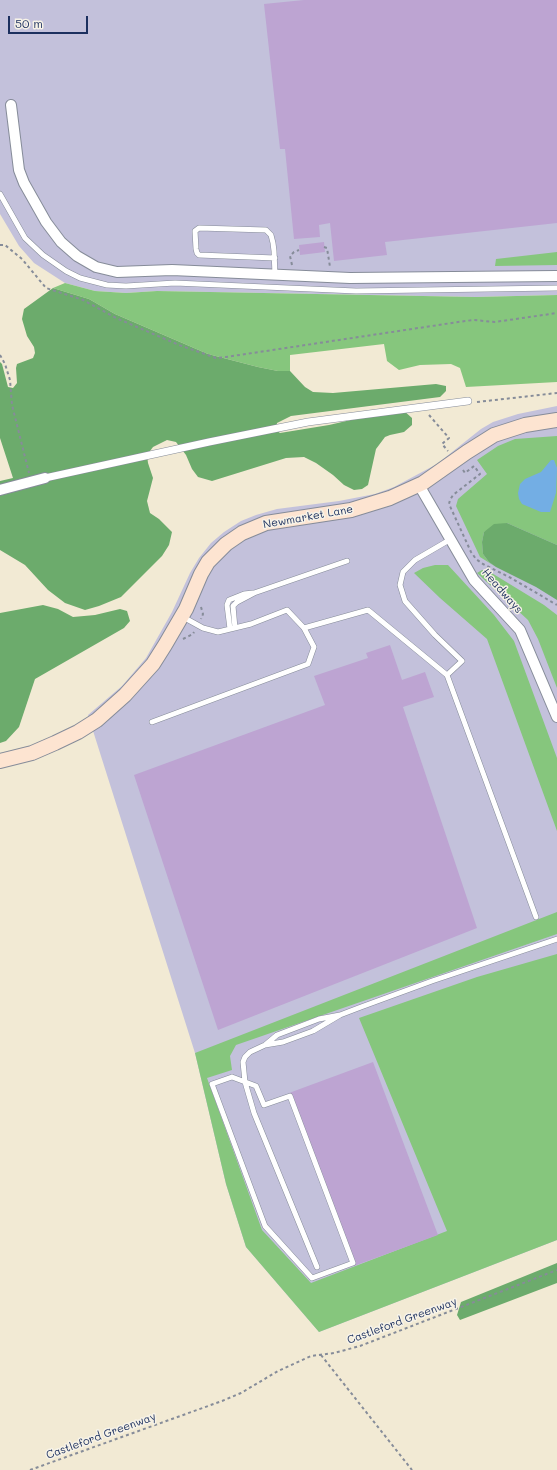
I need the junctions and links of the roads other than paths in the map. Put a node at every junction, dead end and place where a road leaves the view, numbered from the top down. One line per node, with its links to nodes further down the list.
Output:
1 (11, 105): 4 (street)
2 (0, 194): 6 (lane)
3 (274, 258): 3 (lane); 4 (lane)
4 (275, 275): 5 (street)
5 (557, 276)
6 (557, 288)
7 (468, 401): 9 (street)
8 (557, 420): 10 (main road, Newmarket Lane)
9 (45, 478): 11 (street)
10 (419, 485): 12 (street, Headways); 14 (main road, Newmarket Lane)
11 (0, 490)
12 (451, 539): 17 (lane); 18 (street, Headways)
13 (347, 561): 15 (lane)
14 (182, 617): 15 (lane); 20 (main road, Newmarket Lane)
15 (233, 628): 16 (lane)
16 (304, 628): 17 (lane); 19 (lane)
17 (447, 675): 21 (lane)
18 (557, 717)
19 (152, 722)
20 (0, 761)
21 (536, 917)
22 (557, 939): 23 (lane)
23 (340, 1015): 24 (lane); 24 (lane)
24 (265, 1045): 25 (lane)
25 (245, 1082): 25 (lane); 26 (lane)
26 (317, 1267)

